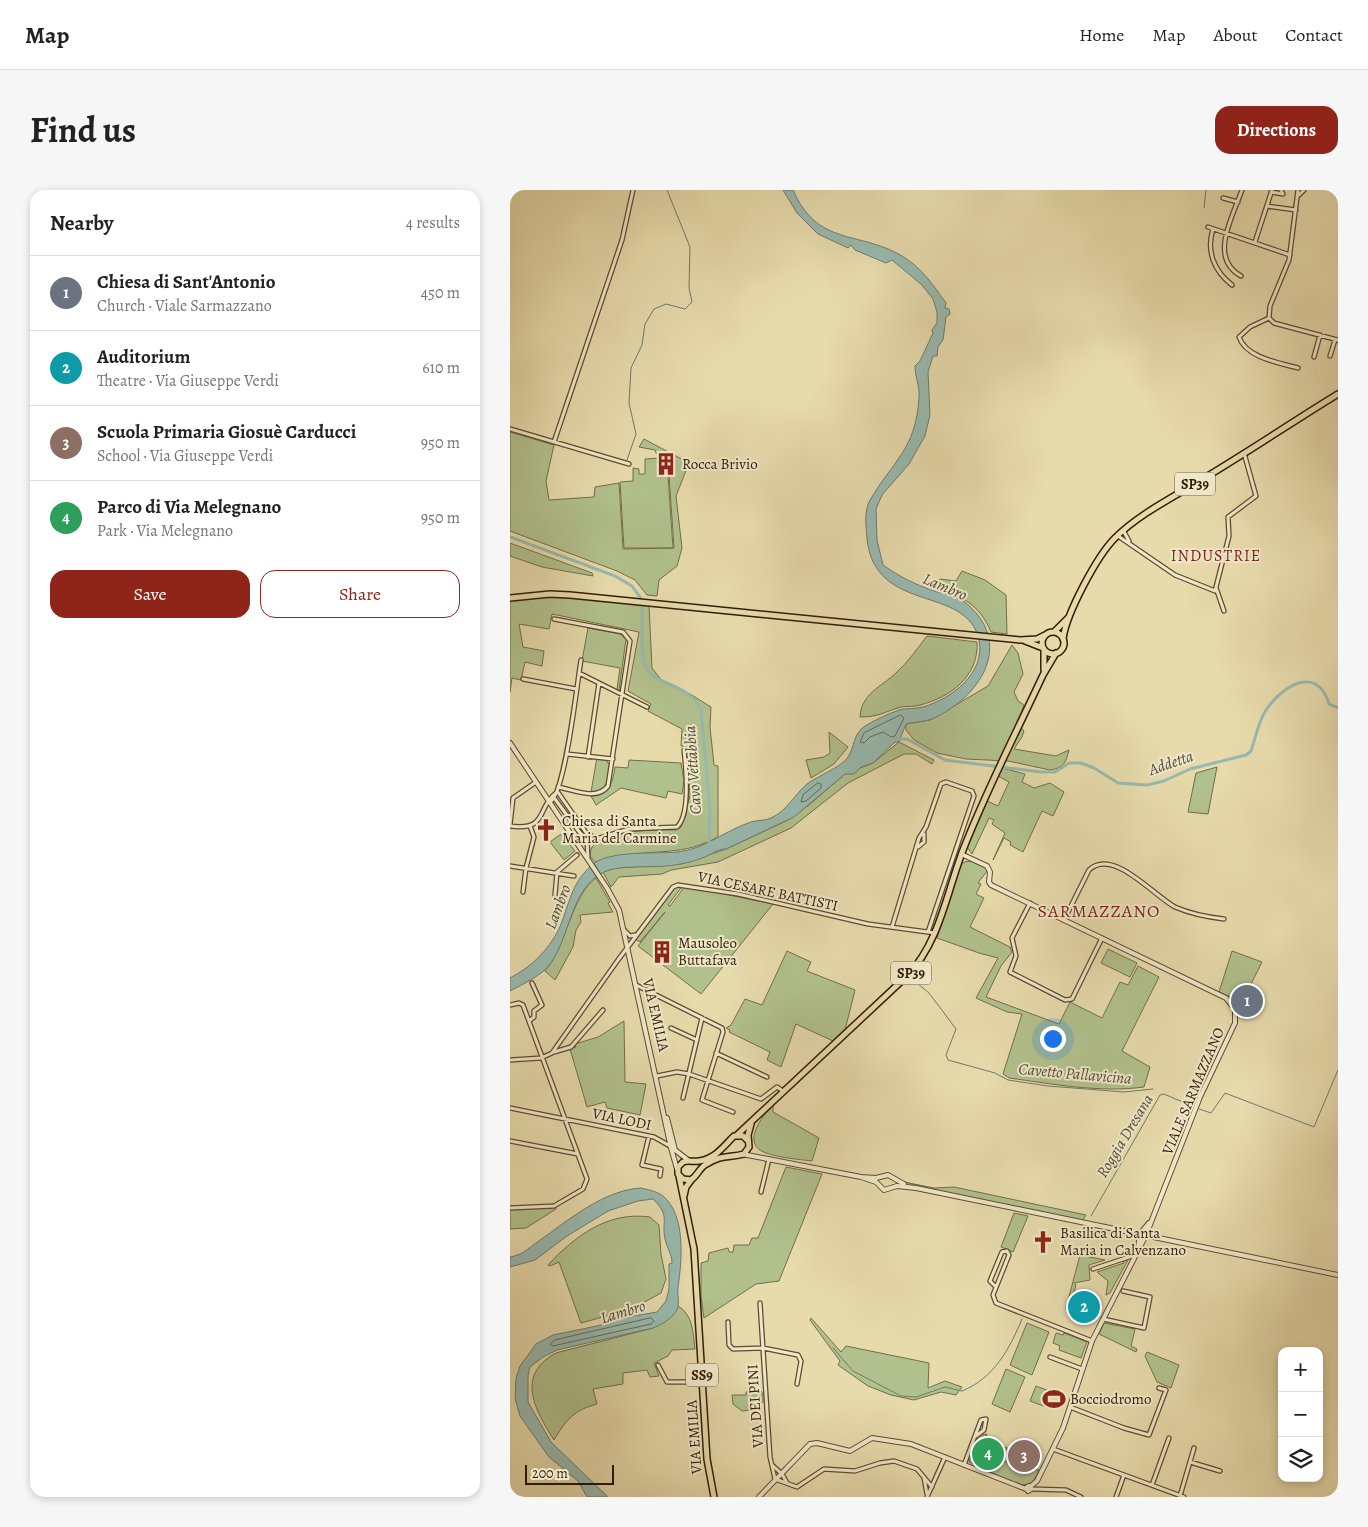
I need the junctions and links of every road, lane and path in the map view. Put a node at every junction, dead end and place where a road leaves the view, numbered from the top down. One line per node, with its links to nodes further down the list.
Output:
1 (632, 190): 27 (street)
2 (1242, 190): 9 (street)
3 (1281, 190): 6 (street)
4 (1298, 190): 5 (street); 7 (street)
5 (1304, 190): 7 (street)
6 (1272, 191): 10 (street)
7 (1299, 196): 11 (street)
8 (1223, 198): 9 (street)
9 (1238, 202): 14 (street)
10 (1267, 206): 11 (street); 15 (street)
11 (1296, 210): 16 (street)
12 (1208, 227): 13 (street)
13 (1212, 229): 14 (street); 18 (street)
14 (1227, 233): 15 (street); 17 (street)
15 (1255, 242): 16 (street)
16 (1290, 255): 19 (street)
17 (1241, 276)
18 (1232, 285)
19 (1269, 318): 20 (street); 24 (street)
20 (1320, 335): 21 (street); 23 (street)
21 (1337, 340): 22 (street)
22 (1330, 356)
23 (1314, 357)
24 (1298, 368)
25 (1338, 394): 28 (main road, SP39)
26 (510, 429): 27 (street)
27 (554, 442): 29 (street)
28 (1244, 454): 30 (main road, SP39); 33 (street)
29 (629, 464)
30 (1123, 530): 31 (main road, SP39); 32 (street)
31 (1118, 536): 32 (street); 35 (main road, SP39)
32 (1131, 543): 33 (street)
33 (1216, 587): 36 (street)
34 (510, 598): 41 (main road)
35 (1073, 610): 38 (main road, SP39); 40 (main road, SP39)
36 (1224, 611)
37 (554, 619): 50 (street)
38 (1053, 632): 39 (main road, SP39); 40 (main road)
39 (1045, 635): 41 (main road); 42 (main road, SP39)
40 (1063, 639): 43 (main road, SP39)
41 (1020, 640): 42 (main road)
42 (1044, 649): 43 (main road); 46 (main road, SP39)
43 (1056, 653): 46 (main road, SP39)
44 (581, 660): 45 (street)
45 (579, 673): 48 (street); 49 (street)
46 (1043, 675): 67 (main road, SP39)
47 (523, 678): 49 (street)
48 (599, 683): 50 (street); 55 (street)
49 (576, 689): 54 (street)
50 (623, 695): 51 (street); 56 (street)
51 (647, 707)
52 (510, 743): 57 (street, VIA EMILIA)
53 (684, 750): 63 (street)
54 (567, 754): 55 (street); 58 (street)
55 (588, 756): 56 (street)
56 (613, 759): 58 (street)
57 (536, 782): 60 (street, VIA EMILIA); 61 (street)
58 (557, 790): 59 (street); 60 (street); 63 (street)
59 (555, 798): 60 (street); 64 (street)
60 (549, 803): 62 (street); 69 (street, VIA EMILIA)
61 (510, 825): 62 (street)
62 (530, 826): 71 (street)
63 (598, 838): 65 (street)
64 (587, 840): 65 (street); 66 (street)
65 (593, 841): 66 (street)
66 (588, 849): 69 (street)
67 (961, 854): 76 (street, VIALE SARMAZZANO); 83 (main road, SP39)
68 (577, 855): 72 (street)
69 (590, 862): 80 (street, VIA EMILIA)
70 (510, 866): 71 (street)
71 (526, 868): 72 (street); 74 (street)
72 (557, 872): 73 (street); 75 (street)
73 (574, 876)
74 (523, 892)
75 (555, 895)
76 (1030, 903): 78 (street, VIALE SARMAZZANO); 84 (street)
77 (1224, 919): 78 (street)
78 (1064, 920): 84 (street, VIALE SARMAZZANO)
79 (892, 927): 81 (street, VIA CESARE BATTISTI); 81 (street); 82 (street, VIA CESARE BATTISTI)
80 (624, 930): 82 (street); 86 (street, VIA EMILIA)
81 (926, 932): 83 (street, VIA CESARE BATTISTI); 85 (street)
82 (638, 933): 86 (street, VIA CESARE BATTISTI)
83 (935, 933): 85 (main road, SP39)
84 (1102, 938): 134 (street, VIALE SARMAZZANO)
85 (930, 944): 104 (main road, SP39)
86 (628, 946): 88 (street, VIA EMILIA); 95 (street, VIA CESARE BATTISTI)
87 (532, 983): 92 (street)
88 (636, 984): 91 (street); 100 (street, VIA EMILIA)
89 (510, 1005): 92 (street)
90 (603, 1010): 95 (street)
91 (702, 1018): 94 (street); 96 (street)
92 (529, 1020): 97 (street)
93 (671, 1028): 94 (street)
94 (697, 1040): 99 (street)
95 (553, 1052): 97 (street, VIA CESARE BATTISTI)
96 (716, 1053): 101 (street); 102 (street)
97 (541, 1058): 98 (street); 108 (street)
98 (510, 1060)
99 (689, 1074): 100 (street); 102 (street); 105 (street)
100 (657, 1076): 103 (street, VIA EMILIA)
101 (767, 1077)
102 (708, 1079): 104 (street); 107 (street)
103 (659, 1086): 115 (street, VIA EMILIA); 120 (street, VIA EMILIA)
104 (783, 1091): 109 (main road, SP39)
105 (683, 1098)
106 (510, 1108): 108 (street, VIA LODI)
107 (733, 1112)
108 (566, 1119): 111 (street, VIA LODI); 116 (street)
109 (751, 1123): 110 (main road, SP39); 114 (main road)
110 (737, 1135): 112 (main road, SP39); 114 (main road)
111 (649, 1136): 115 (street, VIA LODI); 122 (street)
112 (730, 1140): 117 (main road); 120 (main road, SP39)
113 (510, 1141): 116 (street)
114 (749, 1143): 117 (main road); 118 (street)
115 (670, 1146): 121 (street, VIA EMILIA)
116 (579, 1154): 133 (street)
117 (739, 1154): 118 (street); 125 (main road)
118 (759, 1157): 119 (street)
119 (769, 1159): 126 (street); 131 (street)
120 (689, 1161): 121 (main road, SP39); 125 (main road)
121 (677, 1169): 123 (main road)
122 (660, 1176)
123 (679, 1176): 125 (main road); 132 (main road, VIA EMILIA / SS9)
124 (882, 1176): 126 (street); 127 (street); 128 (street)
125 (694, 1177): 132 (main road)
126 (861, 1177): 128 (street)
127 (893, 1178): 129 (street); 130 (street)
128 (879, 1185): 129 (street)
129 (893, 1188): 130 (street)
130 (916, 1188): 135 (street)
131 (761, 1192)
132 (684, 1197): 151 (main road, VIA EMILIA / SS9)
133 (510, 1208)
134 (1150, 1221): 135 (street); 136 (street)
135 (1140, 1234): 136 (street); 137 (street)
136 (1146, 1235): 137 (street); 140 (street)
137 (1138, 1249): 138 (street)
138 (1135, 1255): 139 (street); 144 (street)
139 (1093, 1269)
140 (1338, 1275)
141 (996, 1287): 141 (street); 146 (street)
142 (1123, 1291): 144 (street)
143 (760, 1303): 147 (street, VIA DEI PINI)
144 (1103, 1319): 146 (street)
145 (728, 1322): 147 (street, VIA DEI PINI)
146 (1092, 1341): 150 (street)
147 (763, 1348): 152 (street); 160 (street, VIA DEI PINI)
148 (1050, 1357): 150 (street)
149 (658, 1365): 151 (street)
150 (1082, 1369): 154 (street)
151 (703, 1382): 175 (main road, VIA EMILIA / SS9)
152 (797, 1384)
153 (1159, 1388): 154 (street)
154 (1070, 1407): 158 (street)
155 (976, 1436): 155 (street); 162 (street)
156 (1170, 1438): 171 (street)
157 (1194, 1448): 161 (street)
158 (1053, 1449): 166 (street); 173 (street)
159 (945, 1457): 162 (street); 164 (street); 165 (street)
160 (771, 1462): 164 (street, VIA DEI PINI); 168 (street, VIA DEI PINI)
161 (1190, 1462): 163 (street); 174 (street)
162 (964, 1465): 173 (street)
163 (1220, 1471)
164 (781, 1473): 168 (street); 170 (street, VIA DEI PINI)
165 (937, 1474): 167 (street); 172 (street)
166 (1124, 1475): 171 (street); 180 (street)
167 (924, 1476): 169 (street); 170 (street); 172 (street)
168 (775, 1479): 170 (street); 176 (street)
169 (926, 1483): 172 (street); 177 (street)
170 (788, 1484)
171 (1152, 1485): 174 (street)
172 (932, 1487): 177 (street)
173 (1029, 1489): 178 (street); 179 (street)
174 (1181, 1496)
175 (714, 1497)
176 (759, 1497)
177 (927, 1497)
178 (1028, 1497)
179 (1081, 1497)
180 (1116, 1497)

